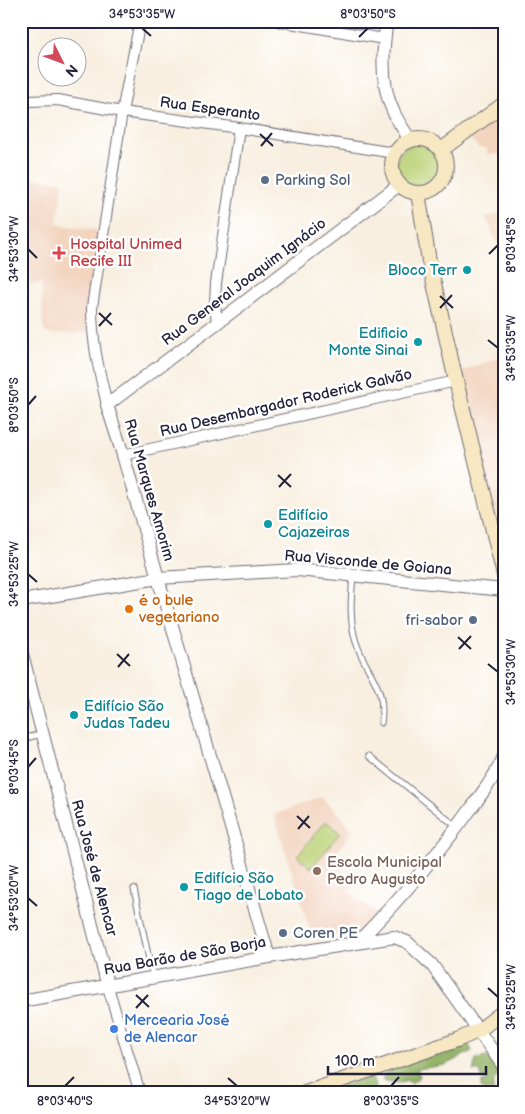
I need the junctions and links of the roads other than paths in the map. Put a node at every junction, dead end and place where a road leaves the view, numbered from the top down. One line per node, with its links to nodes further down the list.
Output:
1 (140, 21): 8 (street, Rua Marques Amorim)
2 (278, 21): 4 (street)
3 (387, 21): 5 (street)
4 (310, 24): 5 (street)
5 (384, 39): 10 (street)
6 (21, 103): 8 (street, Rua Esperanto)
7 (504, 104): 11 (main road)
8 (122, 112): 9 (street, Rua Esperanto); 17 (street, Rua Marques Amorim)
9 (239, 128): 12 (street, Rua Esperanto); 15 (street)
10 (410, 140): 11 (main road); 12 (main road)
11 (441, 150): 14 (main road)
12 (394, 153): 13 (main road)
13 (399, 184): 14 (main road); 15 (street, Rua General Joaquim Ignácio)
14 (418, 193): 16 (main road)
15 (217, 323): 17 (street, Rua General Joaquim Ignácio)
16 (456, 381): 18 (street, Rua Desembargador Roderick Galvão); 19 (main road)
17 (107, 405): 18 (street, Rua Marques Amorim)
18 (123, 455): 21 (street, Rua Marques Amorim)
19 (504, 575)
20 (353, 576): 21 (street, Rua Visconde de Goiana); 22 (street, Rua Visconde de Goiana); 25 (lane)
21 (158, 578): 23 (street, Rua Visconde de Goiana); 33 (street, Rua Marques Amorim)
22 (504, 590)
23 (21, 601)
24 (21, 650): 26 (street, Rua José de Alencar)
25 (381, 723)
26 (43, 733): 27 (lane); 35 (street, Rua José de Alencar)
27 (21, 739)
28 (369, 756): 30 (lane)
29 (504, 756): 30 (street)
30 (458, 827): 32 (street)
31 (134, 889): 34 (lane)
32 (357, 943): 33 (street, Rua Barão de São Borja); 38 (street, Rua Barão de São Borja)
33 (269, 957): 34 (street, Rua Barão de São Borja)
34 (153, 978): 35 (street, Rua Barão de São Borja)
35 (108, 987): 36 (street, Rua Barão de São Borja); 40 (street, Rua José de Alencar)
36 (21, 1001)
37 (504, 1011): 38 (main road)
38 (478, 1031): 39 (street, Rua Barão de São Borja); 41 (main road)
39 (504, 1067)
40 (140, 1093)
41 (305, 1093)

